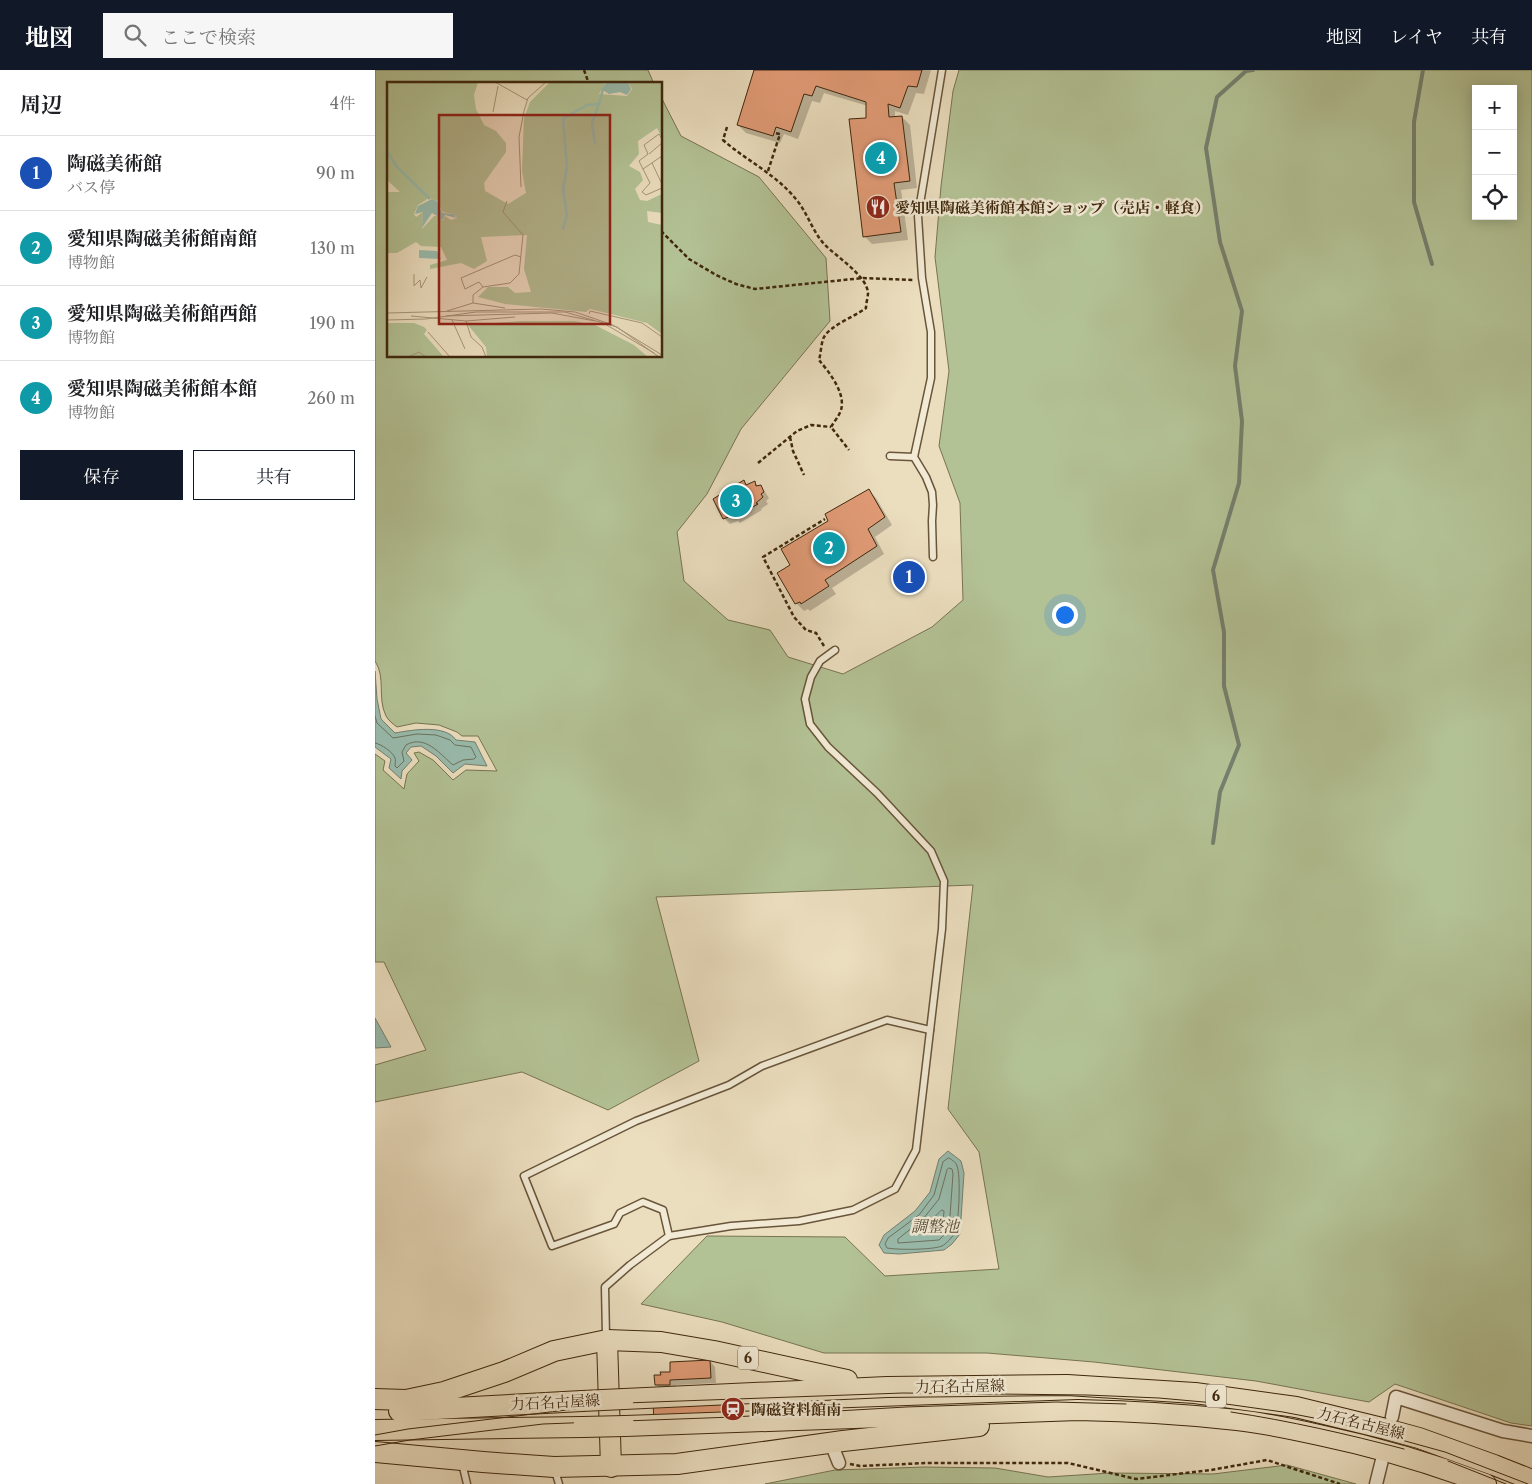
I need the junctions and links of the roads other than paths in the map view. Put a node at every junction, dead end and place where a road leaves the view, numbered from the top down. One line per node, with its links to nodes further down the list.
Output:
1 (942, 70): 3 (lane)
2 (890, 456): 3 (lane)
3 (914, 458): 4 (lane)
4 (933, 557)
5 (835, 650): 6 (lane)
6 (930, 1030): 7 (lane); 7 (lane)
7 (669, 1236): 8 (lane)
8 (607, 1340): 9 (main road, 6); 10 (main road, 6); 21 (main road)
9 (887, 1387): 11 (main road, 力石名古屋線 / 6, bridge); 23 (main road, 力石名古屋線 / 6)
10 (375, 1400)
11 (375, 1411)
12 (1392, 1417): 15 (street)
13 (1239, 1420): 14 (main road, 力石名古屋線 / 6, bridge); 16 (main road, 6); 26 (main road, 力石名古屋線 / 6)
14 (375, 1430)
15 (1532, 1436)
16 (831, 1443): 20 (street); 21 (main road, 6)
17 (375, 1452): 18 (main road, 6)
18 (461, 1460): 22 (main road, 6); 24 (lane)
19 (1381, 1460): 25 (street)
20 (839, 1463)
21 (611, 1467): 22 (main road, 6)
22 (557, 1476)
23 (1532, 1480)
24 (467, 1484)
25 (1376, 1484)
26 (1486, 1484)

